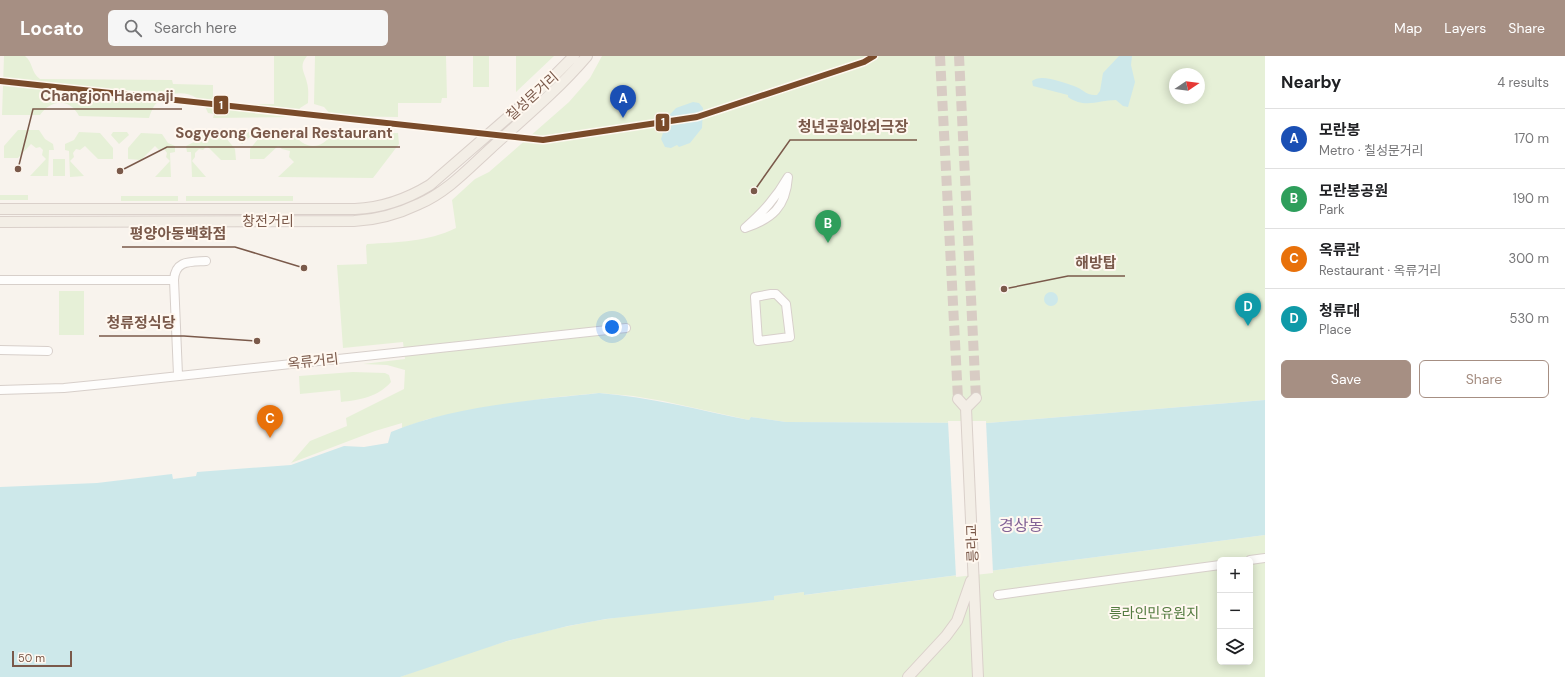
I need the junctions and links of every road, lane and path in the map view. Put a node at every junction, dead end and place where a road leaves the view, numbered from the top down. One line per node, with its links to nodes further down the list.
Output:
1 (574, 56): 5 (main road, 칠성문거리)
2 (587, 56): 4 (main road, 칠성문거리)
3 (788, 177): 3 (street)
4 (435, 195): 7 (main road, 창전거리)
5 (369, 208): 6 (main road, 창전거리)
6 (0, 209)
7 (0, 222)
8 (206, 261): 10 (street)
9 (0, 280): 10 (street)
10 (174, 280): 15 (street)
11 (776, 294): 11 (street)
12 (626, 328): 15 (street, 옥류거리)
13 (0, 350): 14 (street)
14 (48, 351)
15 (178, 375): 16 (street, 옥류거리)
16 (0, 390)
17 (976, 398): 19 (main road)
18 (958, 399): 19 (main road)
19 (966, 408): 23 (main road, 릉라교)
20 (1265, 558): 21 (street)
21 (1253, 560)
22 (1217, 565): 24 (street)
23 (973, 575): 25 (main road); 26 (main road, 릉라교)
24 (998, 595)
25 (908, 677)
26 (978, 677)

